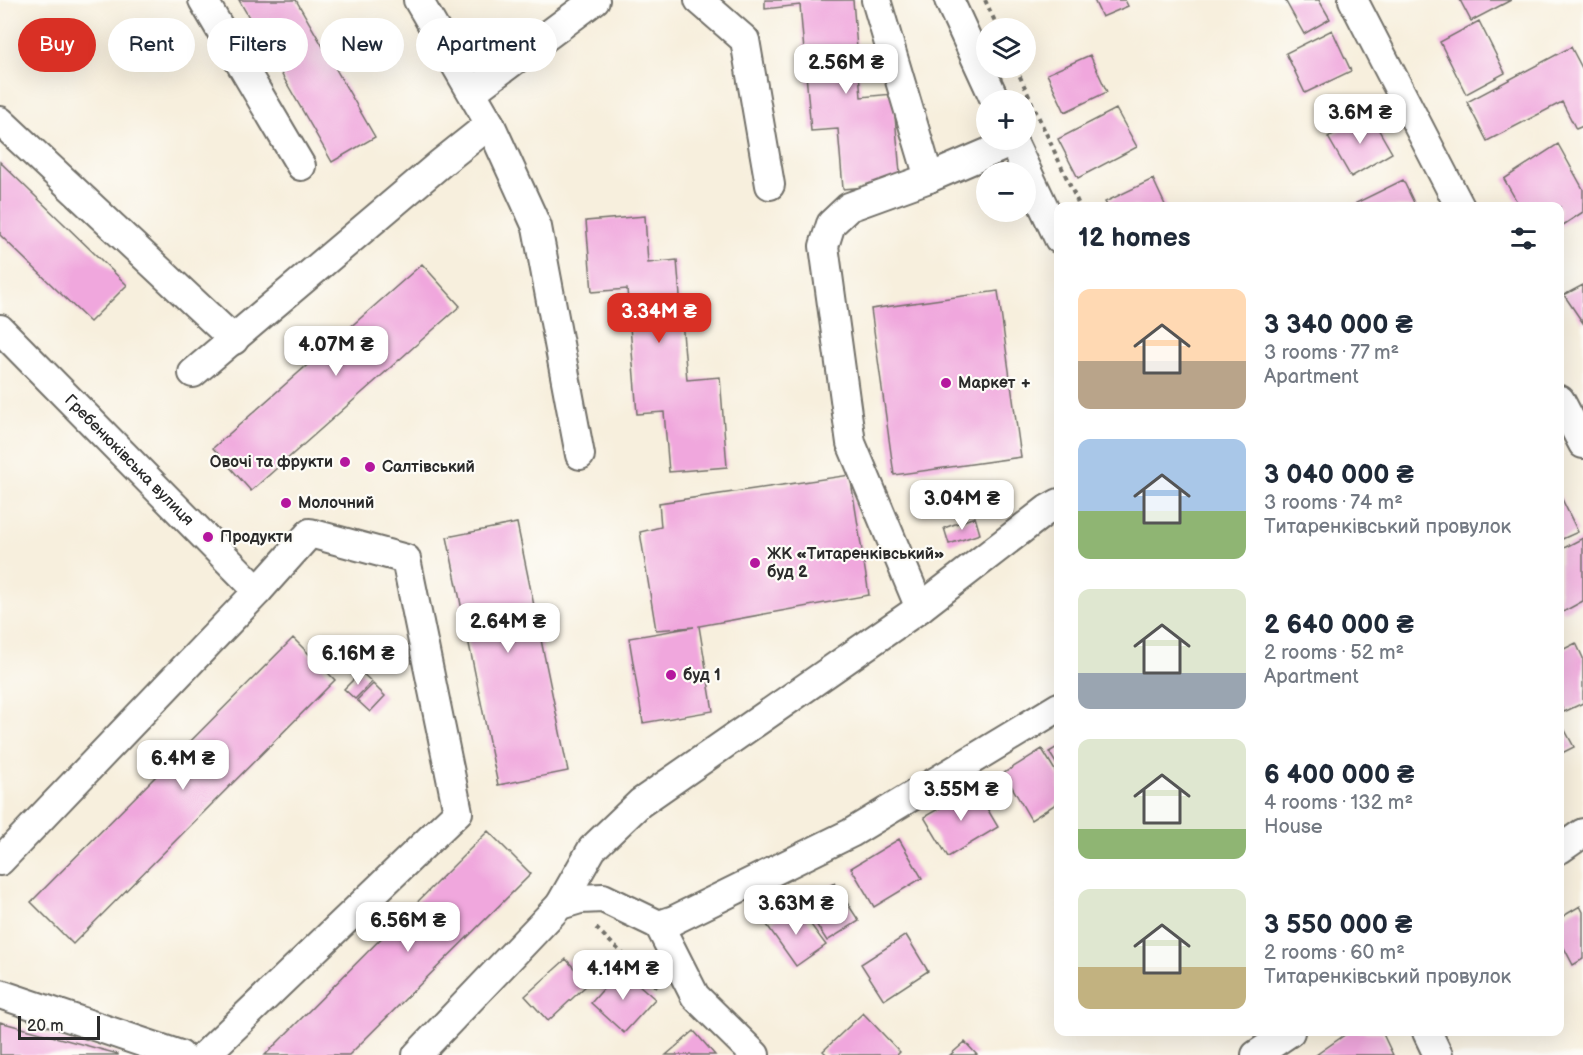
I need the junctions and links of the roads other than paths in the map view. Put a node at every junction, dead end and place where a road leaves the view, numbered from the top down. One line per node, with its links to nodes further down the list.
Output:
1 (203, 0): 14 (street)
2 (418, 0): 9 (street)
3 (595, 0): 9 (street)
4 (699, 0): 16 (street)
5 (876, 0): 15 (street)
6 (950, 0): 8 (street)
7 (1353, 0): 17 (street)
8 (990, 90)
9 (472, 92): 11 (street)
10 (0, 121): 20 (street)
11 (490, 124): 20 (street); 24 (street)
12 (993, 150): 15 (street)
13 (1017, 150): 18 (street)
14 (301, 166)
15 (929, 178): 27 (street)
16 (770, 185)
17 (1457, 202)
18 (1054, 228)
19 (0, 328): 26 (street, Гребенюківська вулиця)
20 (234, 340): 21 (street)
21 (193, 373)
22 (1564, 408): 23 (street)
23 (1583, 444)
24 (580, 454)
25 (1054, 506): 27 (street)
26 (258, 591): 31 (street); 38 (street)
27 (920, 608): 32 (street)
28 (1054, 710): 33 (street)
29 (1583, 833): 30 (street)
30 (1564, 846)
31 (0, 861)
32 (564, 903): 33 (street); 39 (street)
33 (659, 925): 40 (street)
34 (0, 994): 37 (street)
35 (1284, 1036): 41 (street)
36 (1429, 1036): 42 (street)
37 (180, 1055)
38 (205, 1055)
39 (417, 1055)
40 (754, 1055)
41 (1256, 1055)
42 (1438, 1055)

